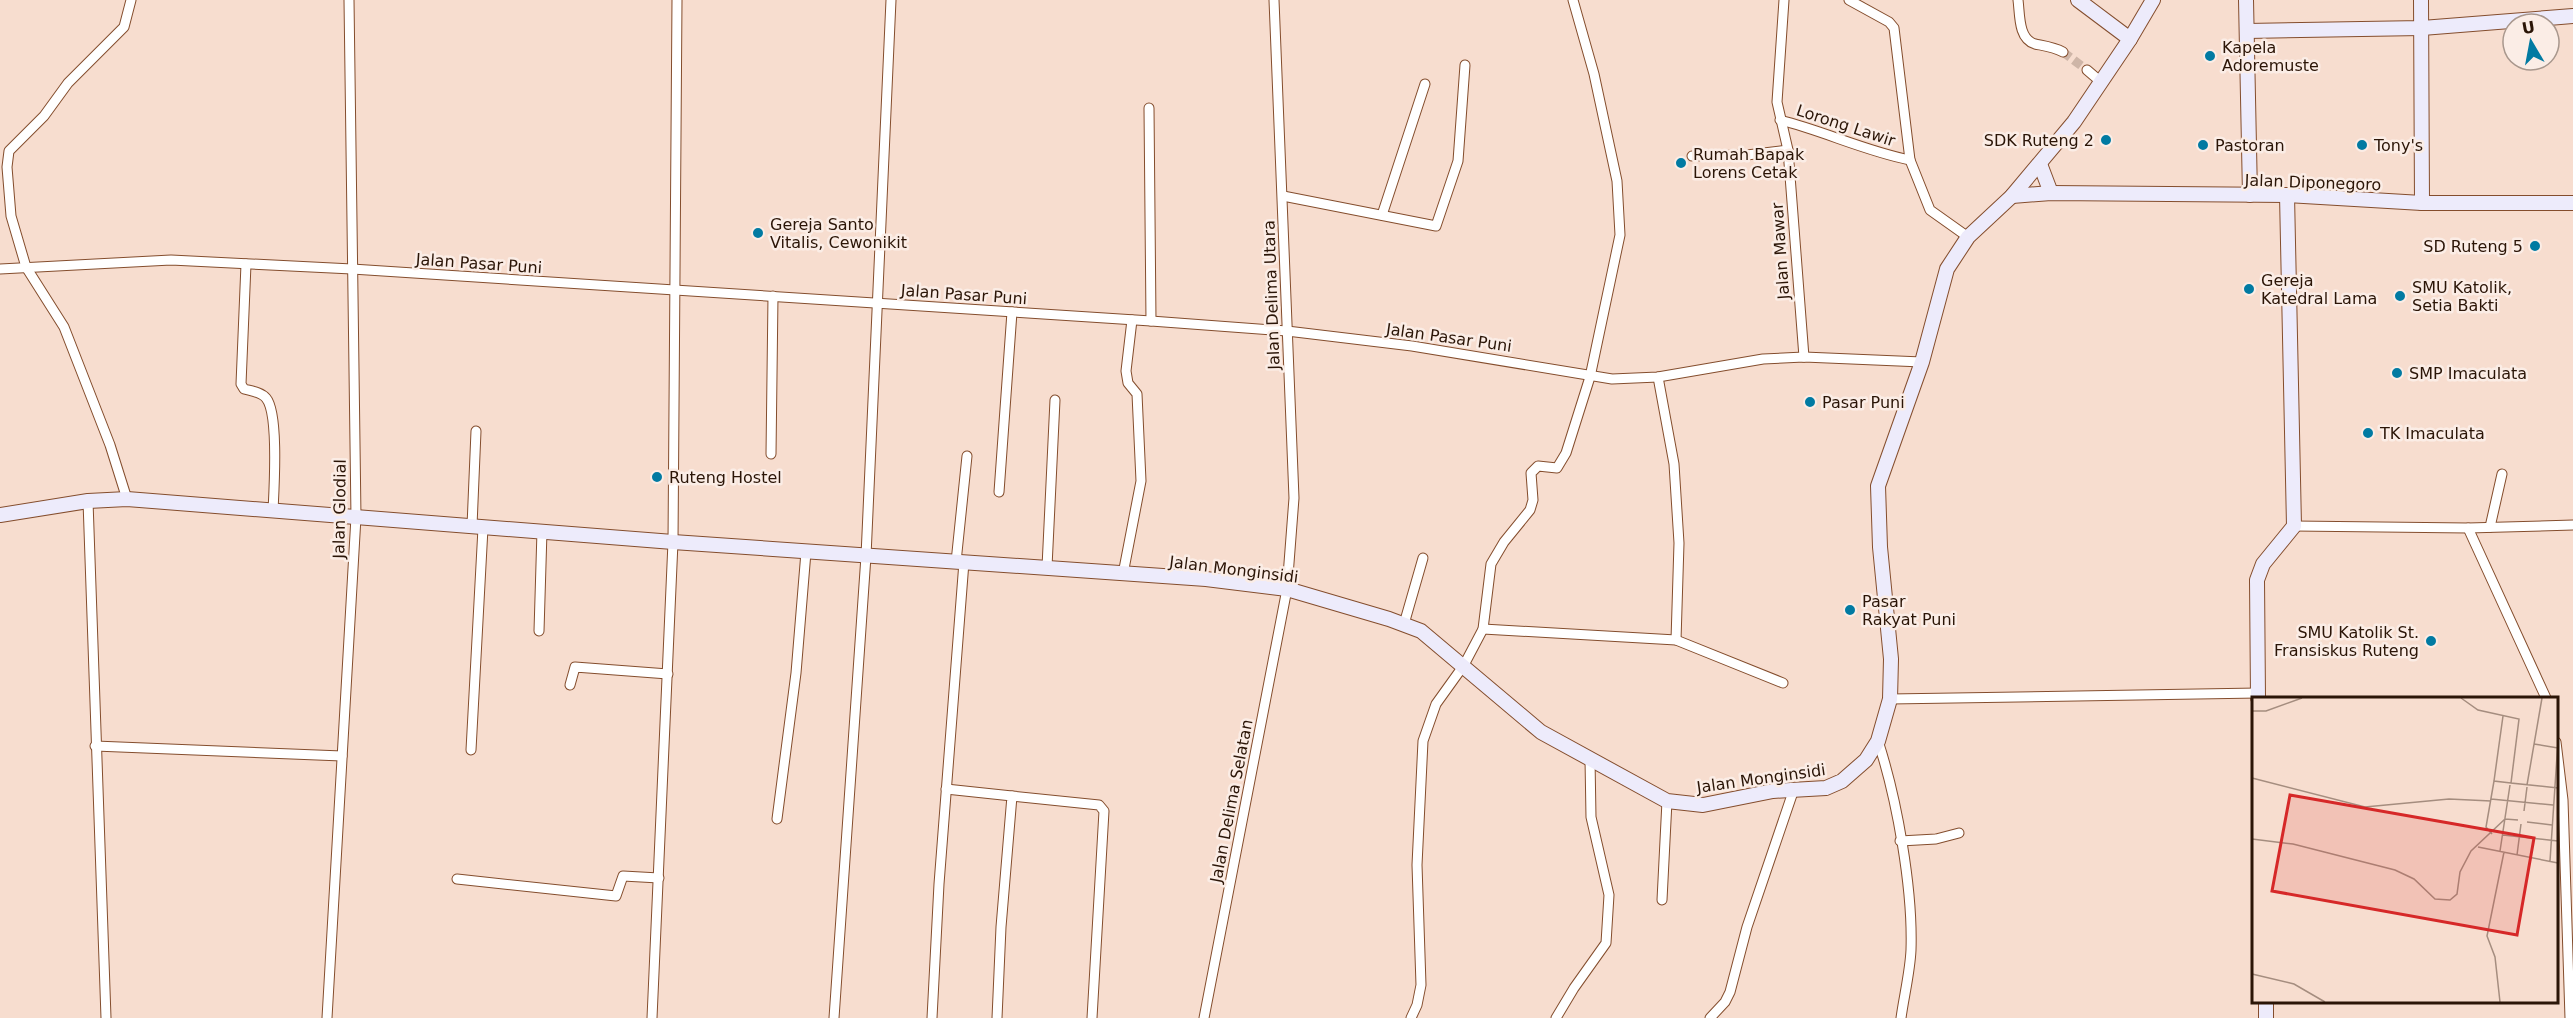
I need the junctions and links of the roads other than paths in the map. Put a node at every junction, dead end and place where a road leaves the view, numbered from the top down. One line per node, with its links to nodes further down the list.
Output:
1 (131, 0): 39 (street)
2 (348, 0): 41 (street, Jalan Glodial)
3 (677, 0): 42 (street)
4 (891, 0): 44 (street)
5 (1274, 0): 32 (street, Jalan Delima Utara)
6 (1573, 0): 51 (street)
7 (1784, 0): 24 (street, Jalan Mawar)
8 (1849, 0): 27 (street)
9 (2018, 0): 18 (street)
10 (2078, 0): 17 (street)
11 (2153, 0): 17 (street, Jalan Monginsidi)
12 (2246, 0): 16 (street)
13 (2421, 0): 15 (street)
14 (2573, 16): 15 (street)
15 (2422, 28): 16 (street); 35 (street)
16 (2247, 31): 30 (street)
17 (2130, 39): 21 (street, Jalan Monginsidi)
18 (2063, 52)
19 (1465, 64): 36 (street)
20 (2087, 70): 21 (street)
21 (2101, 82): 28 (street, Jalan Monginsidi)
22 (1425, 84): 36 (street)
23 (1149, 108): 47 (street)
24 (1780, 120): 25 (street, Jalan Mawar); 27 (street, Lorong Lawir)
25 (1788, 150): 26 (street); 49 (street, Jalan Mawar)
26 (1692, 156)
27 (1910, 160): 37 (street, Lorong Lawir)
28 (2040, 164): 29 (street); 33 (street, Jalan Monginsidi)
29 (2051, 193): 30 (street, Jalan Diponegoro); 33 (street, Jalan Diponegoro)
30 (2250, 195): 31 (street, Jalan Diponegoro)
31 (2287, 195): 35 (street, Jalan Diponegoro); 65 (street)
32 (1283, 196): 36 (street); 48 (street, Jalan Delima Utara)
33 (2012, 196): 37 (street, Jalan Monginsidi)
34 (2573, 203): 35 (street, Jalan Diponegoro)
35 (2422, 204)
36 (1382, 215)
37 (1968, 237): 50 (street, Jalan Monginsidi)
38 (246, 264): 39 (street, Jalan Pasar Puni); 41 (street, Jalan Pasar Puni); 61 (street)
39 (26, 267): 40 (street, Jalan Pasar Puni); 59 (street)
40 (0, 269)
41 (352, 269): 42 (street, Jalan Pasar Puni); 63 (street, Jalan Glodial)
42 (676, 291): 43 (street, Jalan Pasar Puni); 70 (street)
43 (773, 296): 44 (street, Jalan Pasar Puni); 55 (street)
44 (877, 304): 45 (street, Jalan Pasar Puni); 72 (street)
45 (1012, 312): 46 (street, Jalan Pasar Puni); 58 (street)
46 (1132, 320): 47 (street, Jalan Pasar Puni); 76 (street)
47 (1151, 321): 48 (street, Jalan Pasar Puni)
48 (1287, 331): 51 (street, Jalan Pasar Puni); 77 (street, Jalan Delima Utara)
49 (1804, 357): 50 (street, Jalan Pasar Puni); 52 (street, Jalan Pasar Puni)
50 (1922, 362): 88 (street, Jalan Monginsidi)
51 (1590, 377): 52 (street, Jalan Pasar Puni); 79 (street)
52 (1658, 377): 81 (street)
53 (1055, 400): 75 (street)
54 (476, 431): 66 (street)
55 (771, 454)
56 (968, 456): 74 (street)
57 (2502, 474): 67 (street)
58 (999, 492)
59 (127, 499): 60 (street, Jalan Monginsidi); 61 (street, Jalan Monginsidi)
60 (88, 501): 62 (street, Jalan Monginsidi); 90 (street)
61 (273, 511): 63 (street, Jalan Monginsidi)
62 (0, 515)
63 (356, 517): 66 (street, Jalan Monginsidi); 92 (street, Jalan Glodial)
64 (2573, 525): 67 (street)
65 (2294, 526): 68 (street); 86 (street)
66 (478, 527): 69 (street, Jalan Monginsidi); 91 (street)
67 (2490, 527): 68 (street)
68 (2468, 528): 87 (street)
69 (542, 531): 70 (street, Jalan Monginsidi); 80 (street)
70 (674, 542): 71 (street, Jalan Monginsidi); 83 (street)
71 (806, 552): 72 (street, Jalan Monginsidi); 99 (street)
72 (866, 556): 74 (street, Jalan Monginsidi); 110 (street)
73 (1423, 558): 78 (street)
74 (960, 562): 75 (street, Jalan Monginsidi); 95 (street)
75 (1047, 567): 76 (street, Jalan Monginsidi)
76 (1122, 574): 77 (street, Jalan Monginsidi)
77 (1287, 589): 78 (street, Jalan Monginsidi); 114 (street, Jalan Delima Selatan)
78 (1404, 624): 82 (street, Jalan Monginsidi)
79 (1483, 629): 81 (street); 82 (street)
80 (539, 631)
81 (1676, 640): 84 (street)
82 (1464, 665): 93 (street, Jalan Monginsidi); 115 (street)
83 (668, 674): 85 (street); 102 (street)
84 (1783, 683)
85 (570, 685)
86 (2258, 696): 88 (street)
87 (2545, 697)
88 (1890, 699): 89 (street, Jalan Monginsidi)
89 (1878, 741): 96 (street, Jalan Monginsidi); 101 (street)
90 (95, 746): 92 (street); 107 (street)
91 (471, 750)
92 (342, 756): 108 (street, Jalan Glodial)
93 (1590, 759): 98 (street, Jalan Monginsidi); 116 (street)
94 (2558, 759): 104 (street)
95 (946, 789): 97 (street); 111 (street)
96 (1794, 789): 98 (street, Jalan Monginsidi); 117 (street)
97 (1012, 796): 112 (street); 113 (street)
98 (1667, 801): 105 (street)
99 (777, 819)
100 (1959, 833): 101 (street)
101 (1900, 841): 118 (street)
102 (659, 878): 103 (street); 109 (street)
103 (457, 879)
104 (2570, 883): 120 (street)
105 (1662, 900)
106 (2265, 1003): 119 (street)
107 (105, 1018)
108 (327, 1018)
109 (652, 1018)
110 (834, 1018)
111 (932, 1018)
112 (997, 1018)
113 (1092, 1018)
114 (1204, 1018)
115 (1411, 1018)
116 (1556, 1018)
117 (1710, 1018)
118 (1901, 1018)
119 (2266, 1018)
120 (2570, 1018)

